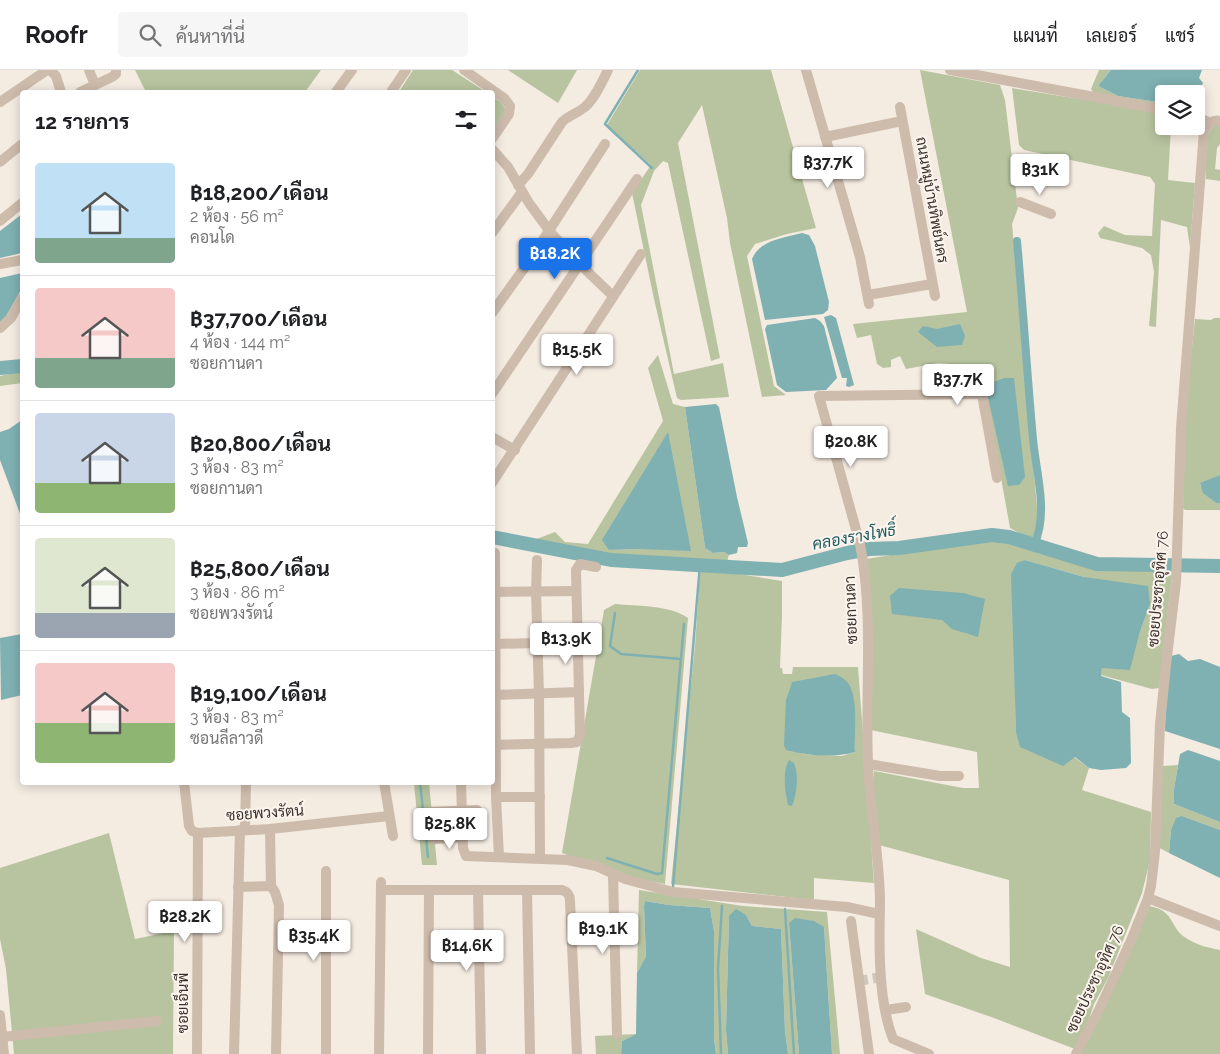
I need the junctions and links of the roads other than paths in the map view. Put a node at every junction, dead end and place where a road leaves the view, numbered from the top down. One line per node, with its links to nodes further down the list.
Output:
1 (49, 70): 11 (street); 17 (street)
2 (89, 70): 10 (street)
3 (116, 70): 10 (street)
4 (352, 70): 13 (street)
5 (406, 70): 14 (street)
6 (464, 70): 15 (street)
7 (608, 70): 29 (street)
8 (806, 70): 23 (street, ถนนหมู่บ้านทิพย์นคร)
9 (950, 70): 19 (street)
10 (95, 85): 12 (street)
11 (60, 90)
12 (84, 90)
13 (337, 90)
14 (392, 90)
15 (493, 90)
16 (495, 92): 22 (street)
17 (0, 102)
18 (900, 108): 21 (street, ถนนหมู่บ้านทิพย์นคร)
19 (1155, 108)
20 (1217, 119): 92 (street, ซอยประชาอุทิศ 76)
21 (902, 121): 23 (street, ถนนหมู่บ้านทิพย์นคร); 40 (street, ถนนหมู่บ้านทิพย์นคร)
22 (495, 135)
23 (825, 137): 40 (street, ถนนหมู่บ้านทิพย์นคร)
24 (605, 144): 35 (street)
25 (20, 146): 27 (street)
26 (495, 153): 29 (street)
27 (0, 162)
28 (637, 179): 39 (street)
29 (520, 188): 34 (street); 35 (street)
30 (1020, 202): 32 (street)
31 (20, 205): 33 (street)
32 (1051, 214)
33 (0, 221)
34 (495, 228)
35 (549, 230): 39 (street); 44 (street)
36 (641, 254): 41 (street)
37 (20, 260): 38 (street)
38 (0, 264)
39 (580, 264): 41 (street); 46 (street)
40 (932, 284): 42 (street, ถนนหมู่บ้านทิพย์นคร)
41 (613, 296): 48 (street)
42 (935, 296)
43 (20, 302): 45 (street)
44 (495, 309)
45 (0, 328)
46 (495, 390)
47 (495, 439): 48 (street)
48 (515, 450): 50 (street)
49 (997, 478): 64 (street, ซอยกานดา)
50 (495, 479)
51 (537, 560): 53 (street)
52 (596, 567): 54 (street)
53 (536, 591): 54 (street); 55 (street); 58 (street)
54 (576, 591): 56 (street)
55 (495, 592)
56 (578, 642): 58 (street); 59 (street)
57 (495, 644): 58 (street)
58 (537, 644): 61 (street)
59 (579, 692): 61 (street); 62 (street)
60 (495, 695): 61 (street)
61 (539, 695): 62 (street)
62 (539, 744): 63 (street); 72 (street)
63 (495, 745)
64 (868, 764): 66 (street); 93 (street, ซอยกานดา)
65 (495, 771): 71 (street)
66 (959, 776)
67 (184, 785): 79 (street)
68 (246, 785): 78 (street)
69 (384, 785): 76 (street)
70 (461, 785): 73 (street)
71 (496, 797): 72 (street); 83 (street)
72 (540, 797): 84 (street)
73 (462, 810): 74 (street); 75 (street); 81 (street)
74 (477, 810)
75 (430, 812)
76 (389, 816): 77 (street, ซอยพวงรัตน์); 80 (street)
77 (270, 829): 78 (street, ซอยพวงรัตน์); 88 (street)
78 (242, 830): 79 (street, ซอยพวงรัตน์); 87 (street)
79 (198, 833): 103 (street, ซอยเอ็นพี)
80 (393, 836)
81 (463, 837): 82 (street); 83 (street)
82 (435, 838)
83 (499, 857): 84 (street)
84 (540, 858): 86 (street)
85 (326, 871): 106 (street)
86 (613, 875): 93 (street); 100 (street)
87 (238, 886): 88 (street); 104 (street)
88 (271, 886): 105 (street)
89 (429, 890): 90 (street); 107 (street); 108 (street)
90 (478, 890): 91 (street); 109 (street)
91 (527, 890): 110 (street); 111 (street)
92 (1148, 898): 95 (street); 114 (street, ซอยประชาอุทิศ 76)
93 (879, 914): 97 (street, ซอยกานดา)
94 (851, 921): 112 (street)
95 (1220, 926)
96 (906, 1007): 97 (street)
97 (886, 1010): 113 (street, ซอยกานดา)
98 (0, 1015): 101 (street)
99 (157, 1021): 101 (street)
100 (617, 1034)
101 (2, 1037): 102 (street)
102 (4, 1054)
103 (198, 1054)
104 (234, 1054)
105 (276, 1054)
106 (326, 1054)
107 (379, 1054)
108 (428, 1054)
109 (481, 1054)
110 (530, 1054)
111 (577, 1054)
112 (869, 1054)
113 (929, 1054)
114 (1076, 1054)

